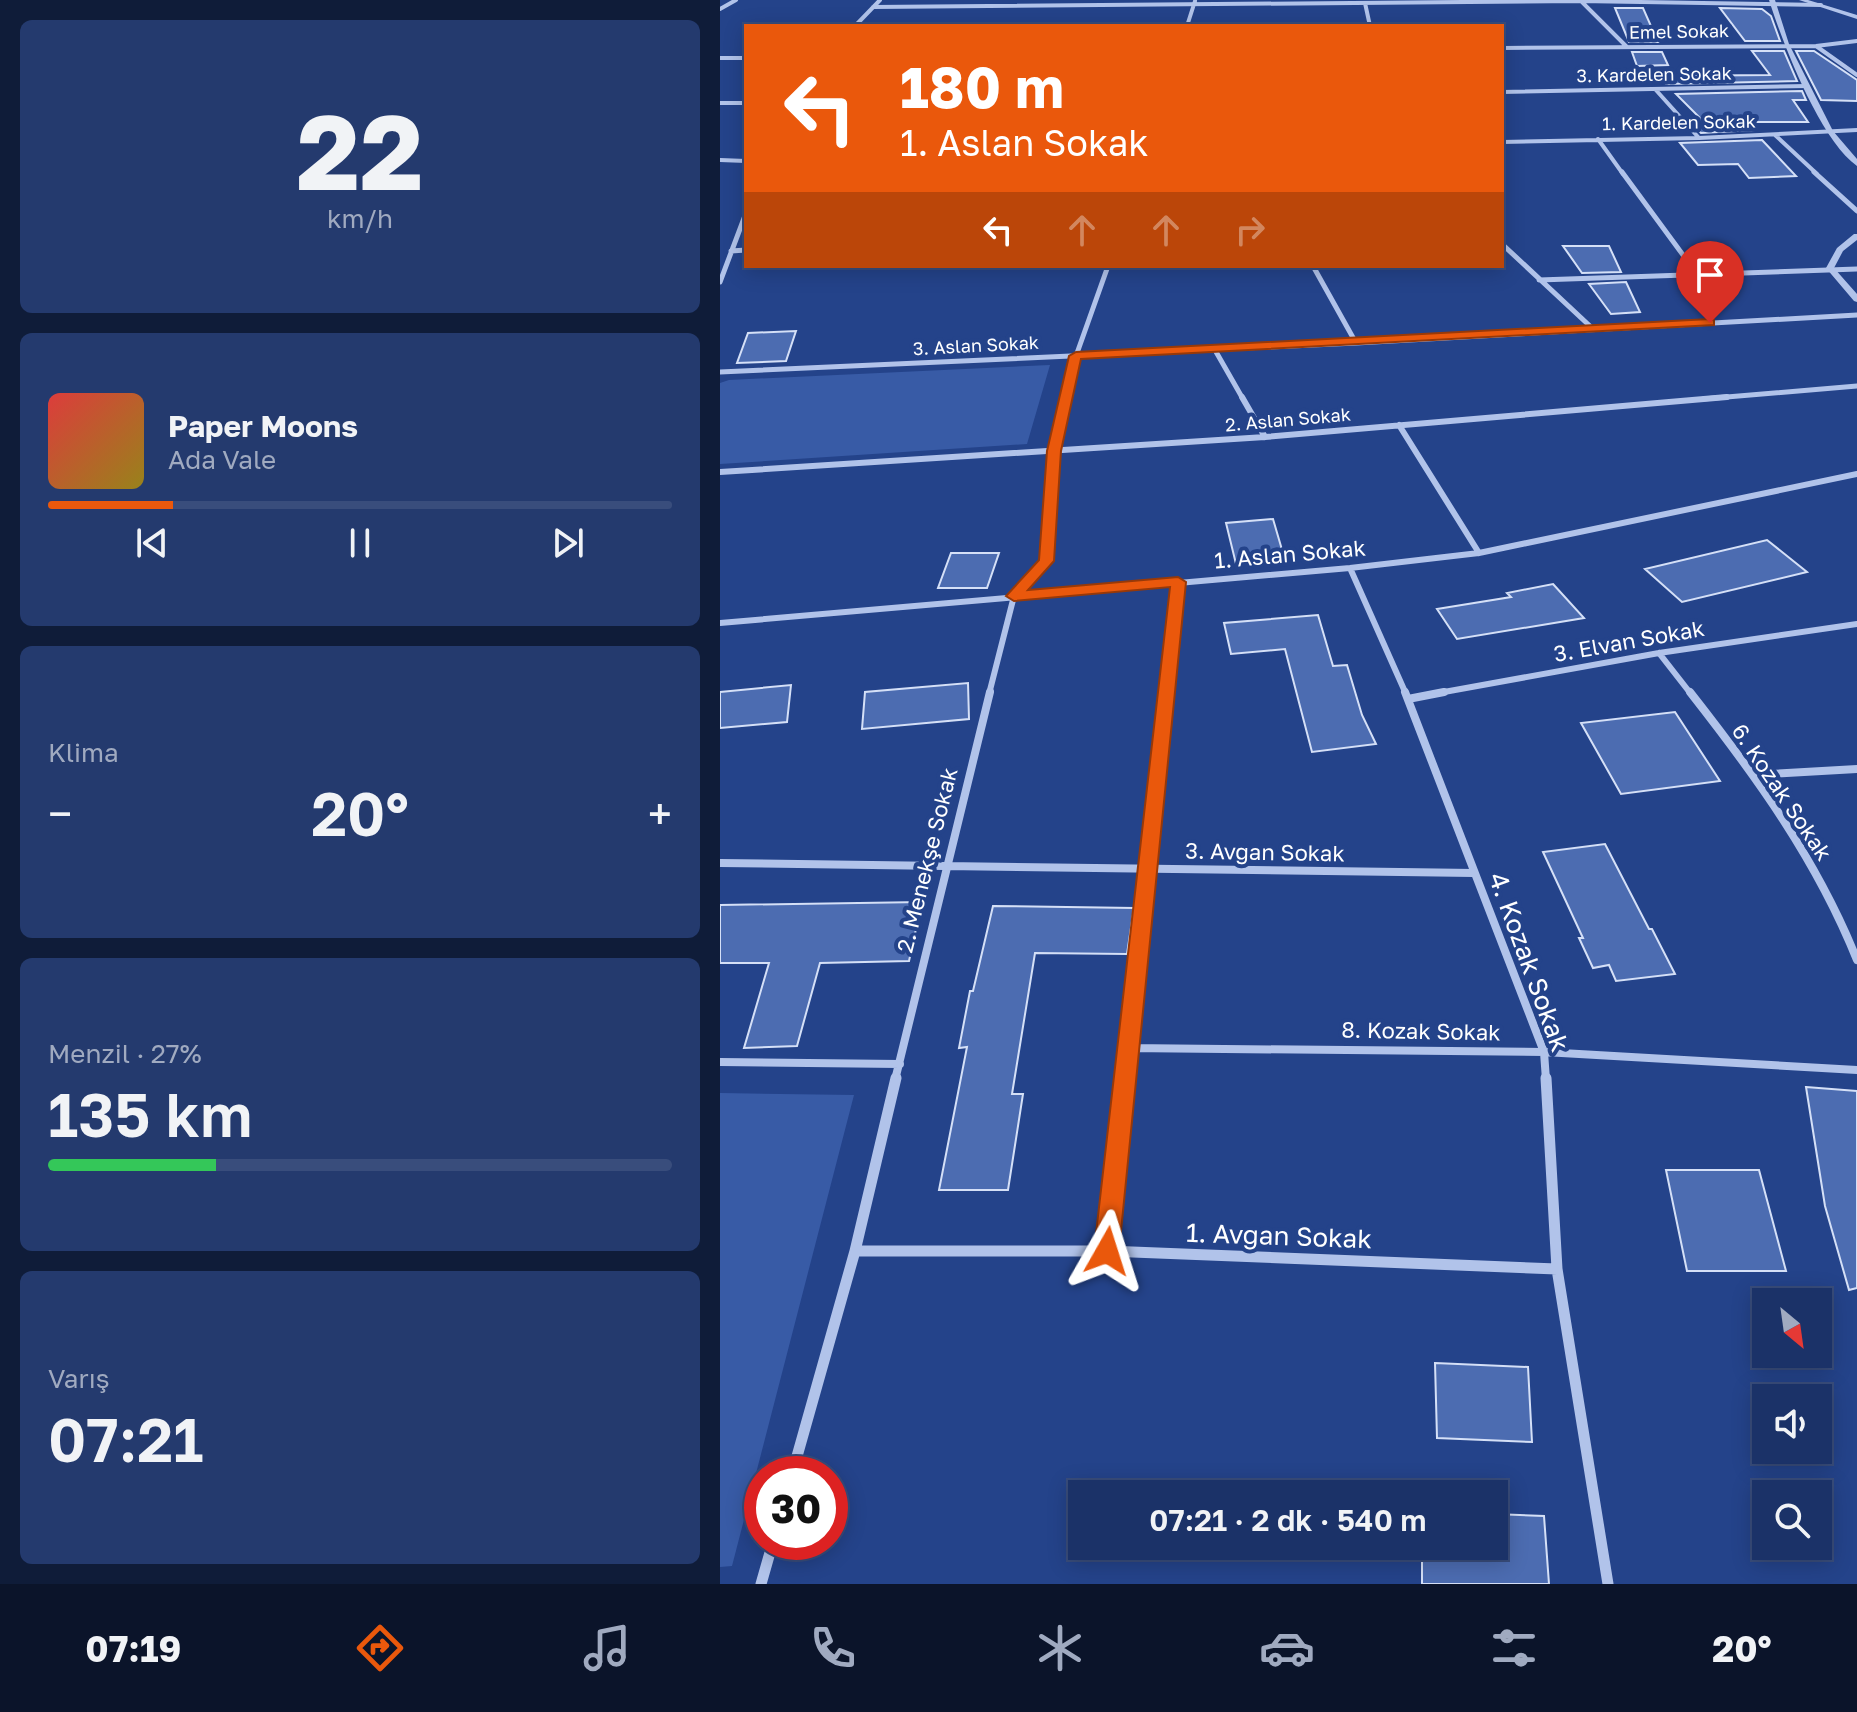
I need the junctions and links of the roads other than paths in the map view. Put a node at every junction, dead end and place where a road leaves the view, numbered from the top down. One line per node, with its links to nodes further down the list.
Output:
1 (736, 0): 12 (street)
2 (880, 0): 11 (street)
3 (1580, 0): 5 (street); 7 (street); 20 (street)
4 (1802, 0): 10 (street)
5 (1381, 1): 9 (street)
6 (1195, 2): 8 (street); 9 (street); 15 (street)
7 (1771, 2): 10 (street); 18 (street)
8 (1041, 3): 11 (street)
9 (1365, 3): 16 (street)
10 (1821, 3): 13 (street)
11 (873, 7): 14 (street)
12 (720, 9)
13 (1857, 14)
14 (857, 24)
15 (1188, 24)
16 (1370, 24)
17 (1857, 41): 19 (street, Emel Sokak)
18 (1786, 44): 19 (street, Emel Sokak); 20 (street, Emel Sokak); 25 (street)
19 (1816, 46): 24 (street)
20 (1627, 47): 21 (street, Emel Sokak)
21 (1504, 48)
22 (720, 58): 23 (street)
23 (744, 58)
24 (1857, 75)
25 (1807, 86): 26 (street, 3. Kardelen Sokak); 31 (street)
26 (1655, 89): 27 (street, 3. Kardelen Sokak); 33 (street)
27 (1504, 92)
28 (720, 103): 29 (street)
29 (744, 103)
30 (1857, 130): 31 (street, 1. Kardelen Sokak)
31 (1830, 132): 32 (street, 1. Kardelen Sokak); 38 (street)
32 (1775, 135): 33 (street, 1. Kardelen Sokak); 39 (street)
33 (1699, 138): 34 (street, 1. Kardelen Sokak)
34 (1598, 139): 35 (street, 1. Kardelen Sokak); 49 (street)
35 (1504, 142)
36 (720, 160): 37 (street)
37 (744, 161)
38 (1857, 164)
39 (1857, 211)
40 (744, 218): 44 (street)
41 (1857, 236): 47 (street)
42 (1504, 246): 50 (street)
43 (744, 250): 44 (street)
44 (731, 251): 51 (street)
45 (1107, 268): 57 (street, 2. Menekşe Sokak)
46 (1314, 268): 55 (street)
47 (1830, 268): 48 (street); 49 (street); 52 (street)
48 (1857, 269)
49 (1697, 274): 50 (street)
50 (1539, 280): 54 (street)
51 (720, 282)
52 (1857, 299)
53 (1857, 315): 54 (street, 3. Aslan Sokak)
54 (1592, 328): 55 (street, 3. Aslan Sokak)
55 (1356, 343): 56 (street, 3. Aslan Sokak)
56 (1215, 350): 57 (street, 3. Aslan Sokak); 61 (street)
57 (1076, 356): 58 (street, 3. Aslan Sokak); 62 (street, 2. Menekşe Sokak)
58 (720, 372)
59 (1857, 386): 60 (street, 2. Aslan Sokak)
60 (1399, 425): 61 (street, 2. Aslan Sokak); 65 (street)
61 (1265, 437): 62 (street, 2. Aslan Sokak)
62 (1054, 451): 63 (street, 2. Aslan Sokak); 68 (street, 2. Menekşe Sokak)
63 (720, 472)
64 (1857, 474): 65 (street, 1. Aslan Sokak)
65 (1479, 553): 66 (street, 1. Aslan Sokak)
66 (1350, 568): 67 (street, 1. Aslan Sokak); 72 (street, 4. Kozak Sokak)
67 (1178, 582): 68 (street, 1. Aslan Sokak); 77 (street)
68 (1014, 596): 69 (street, 1. Aslan Sokak); 76 (street, 2. Menekşe Sokak)
69 (720, 623)
70 (1857, 624): 71 (street, 3. Elvan Sokak)
71 (1659, 653): 72 (street, 3. Elvan Sokak); 74 (street, 6. Kozak Sokak)
72 (1408, 699): 78 (street, 4. Kozak Sokak)
73 (1857, 769): 74 (street)
74 (1754, 775): 79 (street, 6. Kozak Sokak)
75 (720, 863): 76 (street, 3. Avgan Sokak)
76 (946, 866): 77 (street, 3. Avgan Sokak); 83 (street, 2. Menekşe Sokak)
77 (1148, 868): 78 (street, 3. Avgan Sokak); 80 (street)
78 (1474, 873): 81 (street, 4. Kozak Sokak)
79 (1857, 960)
80 (1128, 1048): 81 (street, 8. Kozak Sokak); 86 (street)
81 (1544, 1052): 84 (street, 8. Kozak Sokak); 87 (street, 4. Kozak Sokak)
82 (720, 1062): 83 (street)
83 (900, 1064): 85 (street, 2. Menekşe Sokak)
84 (1857, 1070)
85 (855, 1251): 86 (street, 1. Avgan Sokak); 88 (street, 2. Menekşe Sokak)
86 (1107, 1251): 87 (street, 1. Avgan Sokak)
87 (1557, 1269): 91 (street, 4. Kozak Sokak)
88 (797, 1456)
89 (768, 1560): 90 (street)
90 (761, 1584)
91 (1608, 1584)

